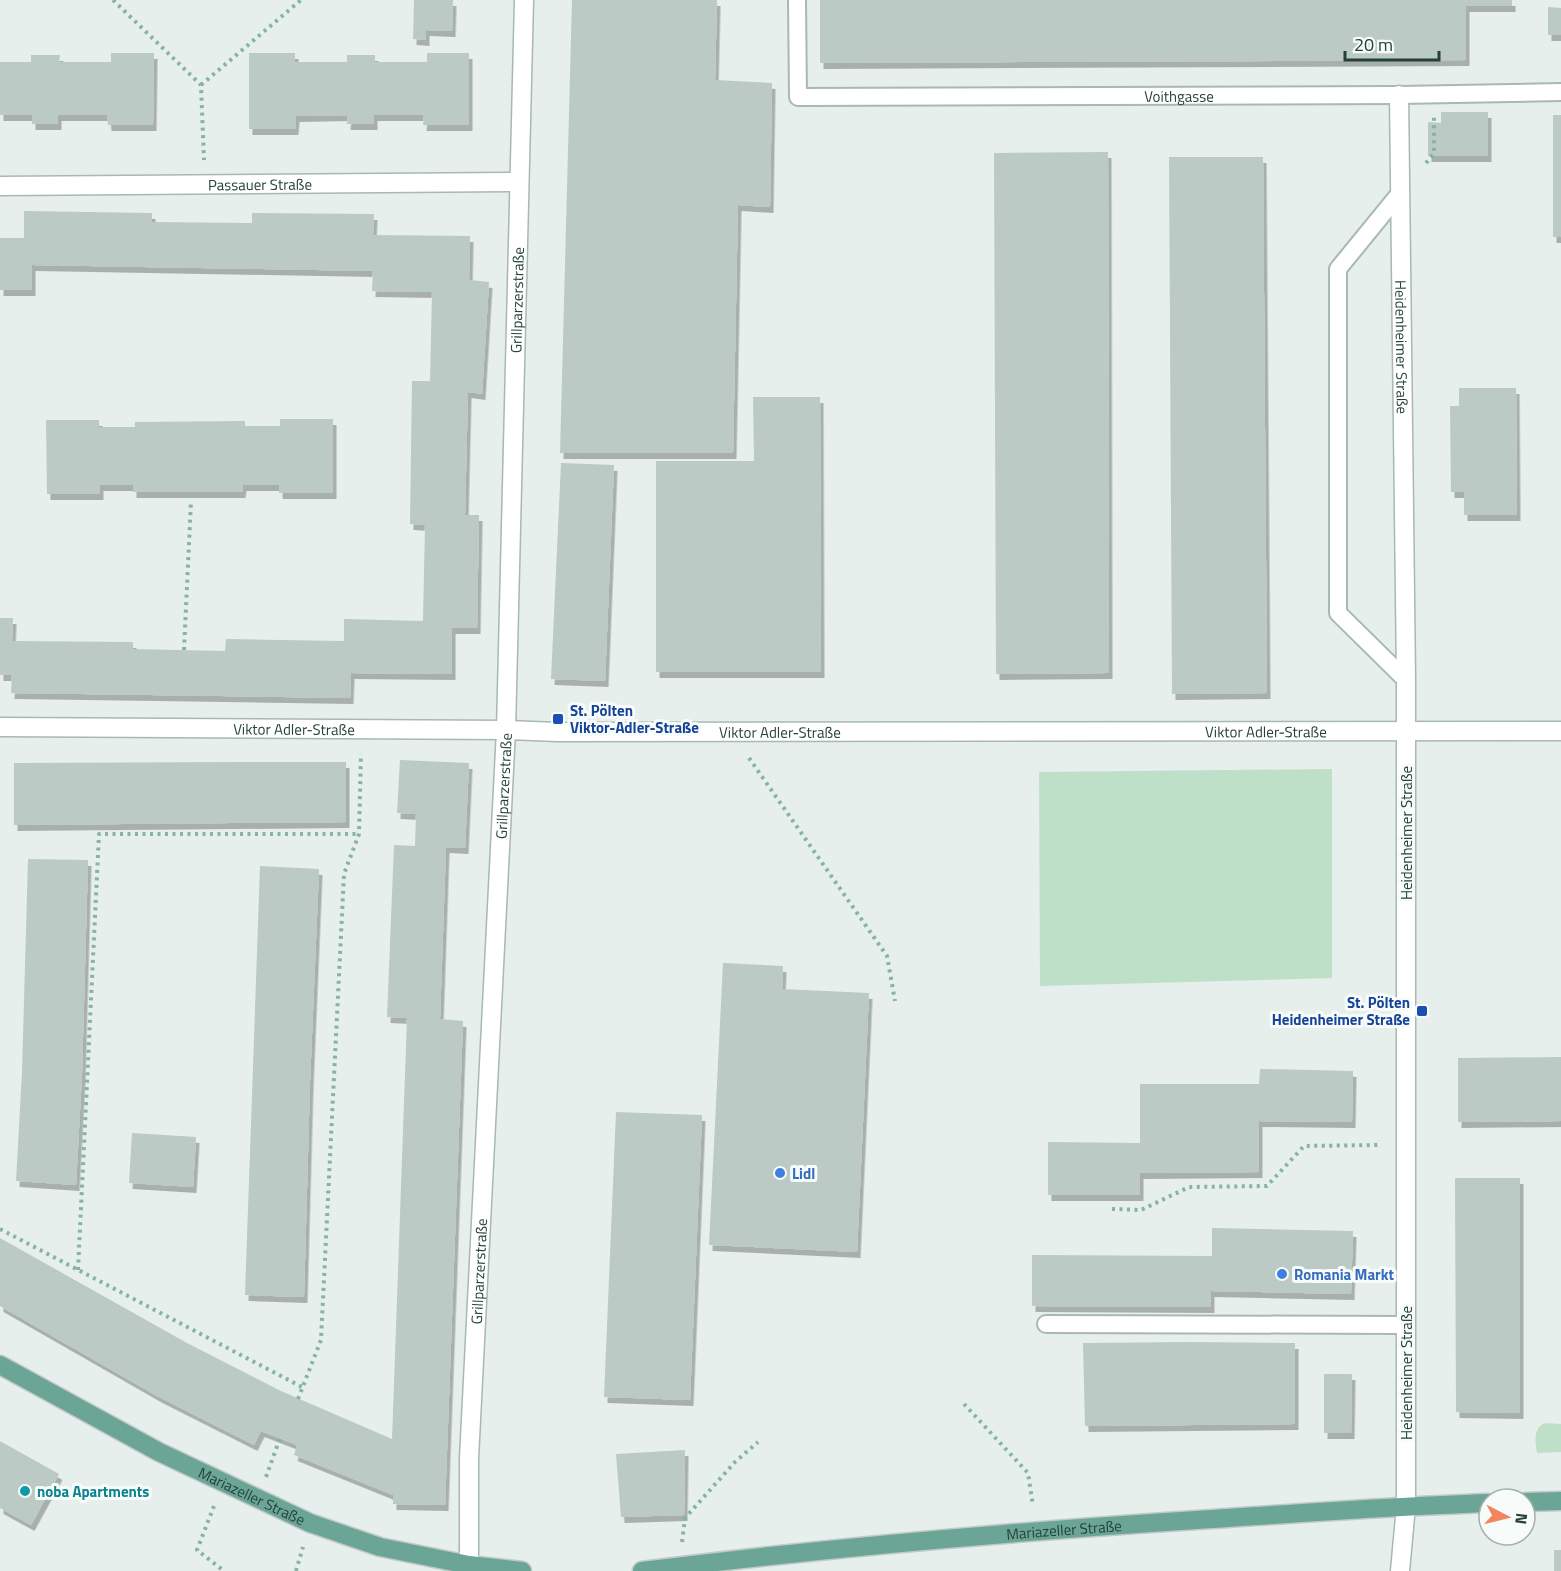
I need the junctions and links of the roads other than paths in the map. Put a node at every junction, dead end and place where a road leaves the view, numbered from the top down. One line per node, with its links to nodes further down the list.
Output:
1 (524, 0): 5 (street, Grillparzerstraße)
2 (797, 0): 4 (lane, Voithgasse)
3 (1561, 93): 4 (lane, Voithgasse)
4 (1399, 95): 7 (street, Heidenheimer Straße)
5 (518, 182): 6 (street, Passauer Straße); 10 (street, Grillparzerstraße)
6 (0, 186)
7 (1400, 193): 8 (street, Heidenheimer Straße); 8 (lane)
8 (1406, 680): 11 (street, Heidenheimer Straße)
9 (0, 727): 10 (street, Viktor Adler-Straße)
10 (506, 730): 11 (street, Viktor Adler-Straße); 20 (street, Grillparzerstraße)
11 (1406, 731): 12 (street, Viktor Adler-Straße); 14 (street, Heidenheimer Straße)
12 (1561, 732)
13 (1046, 1324): 14 (lane)
14 (1406, 1325): 19 (street, Heidenheimer Straße)
15 (0, 1365): 20 (main road, Mariazeller Straße)
16 (1561, 1501): 17 (main road)
17 (1537, 1502)
18 (1477, 1503): 19 (main road, Mariazeller Straße)
19 (1406, 1506): 22 (main road, Mariazeller Straße); 23 (street, Heidenheimer Straße)
20 (469, 1568): 21 (main road, Mariazeller Straße)
21 (522, 1571)
22 (642, 1571)
23 (1400, 1571)

